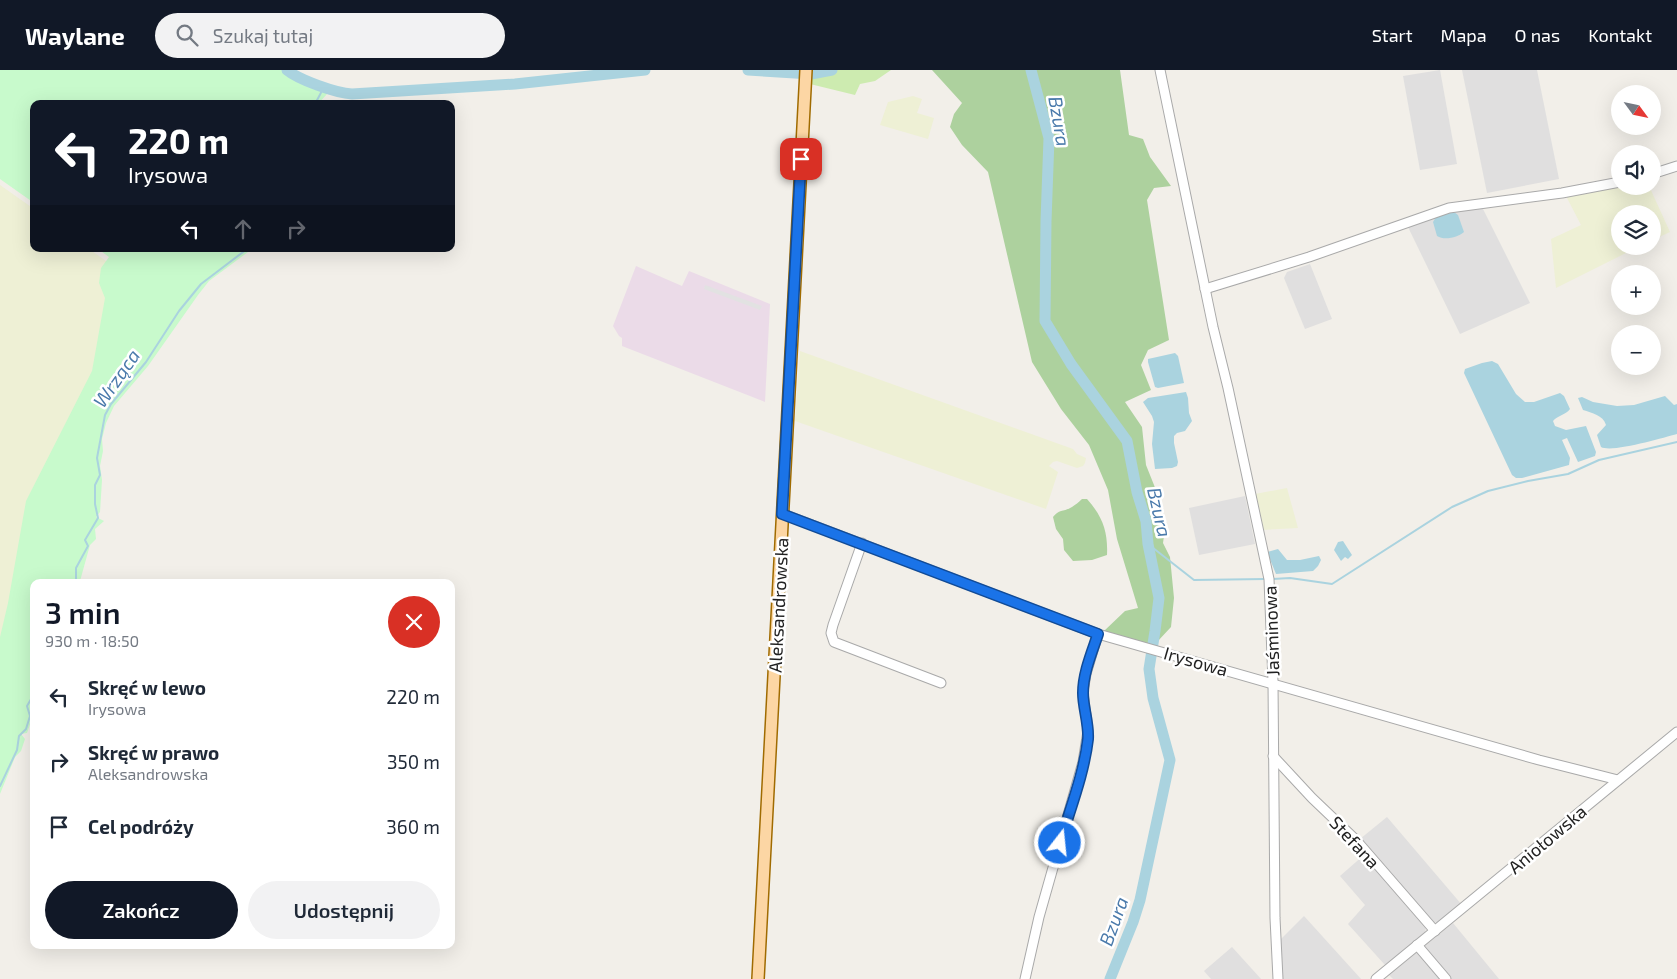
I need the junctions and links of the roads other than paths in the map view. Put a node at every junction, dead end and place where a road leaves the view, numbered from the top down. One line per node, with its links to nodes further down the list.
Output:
1 (806, 70): 7 (main road, Aleksandrowska)
2 (1160, 70): 6 (street, Jaśminowa)
3 (1677, 166): 4 (street)
4 (1661, 171)
5 (1611, 184): 6 (street)
6 (1205, 289): 10 (street, Jaśminowa)
7 (782, 514): 8 (street, Irysowa); 17 (main road, Aleksandrowska)
8 (862, 543): 9 (street, Irysowa); 11 (street)
9 (1098, 634): 10 (street, Irysowa); 18 (street)
10 (1273, 682): 13 (street, Jaśminowa); 14 (street, Irysowa)
11 (941, 683)
12 (1677, 732): 14 (street, Aniołowska)
13 (1273, 756): 15 (street, Stefana); 19 (street, Jaśminowa)
14 (1618, 780): 15 (street, Aniołowska)
15 (1434, 931): 16 (street, Aniołowska)
16 (1417, 945): 20 (street, Aniołowska); 21 (street)
17 (758, 979)
18 (1025, 979)
19 (1278, 979)
20 (1376, 979)
21 (1446, 979)

